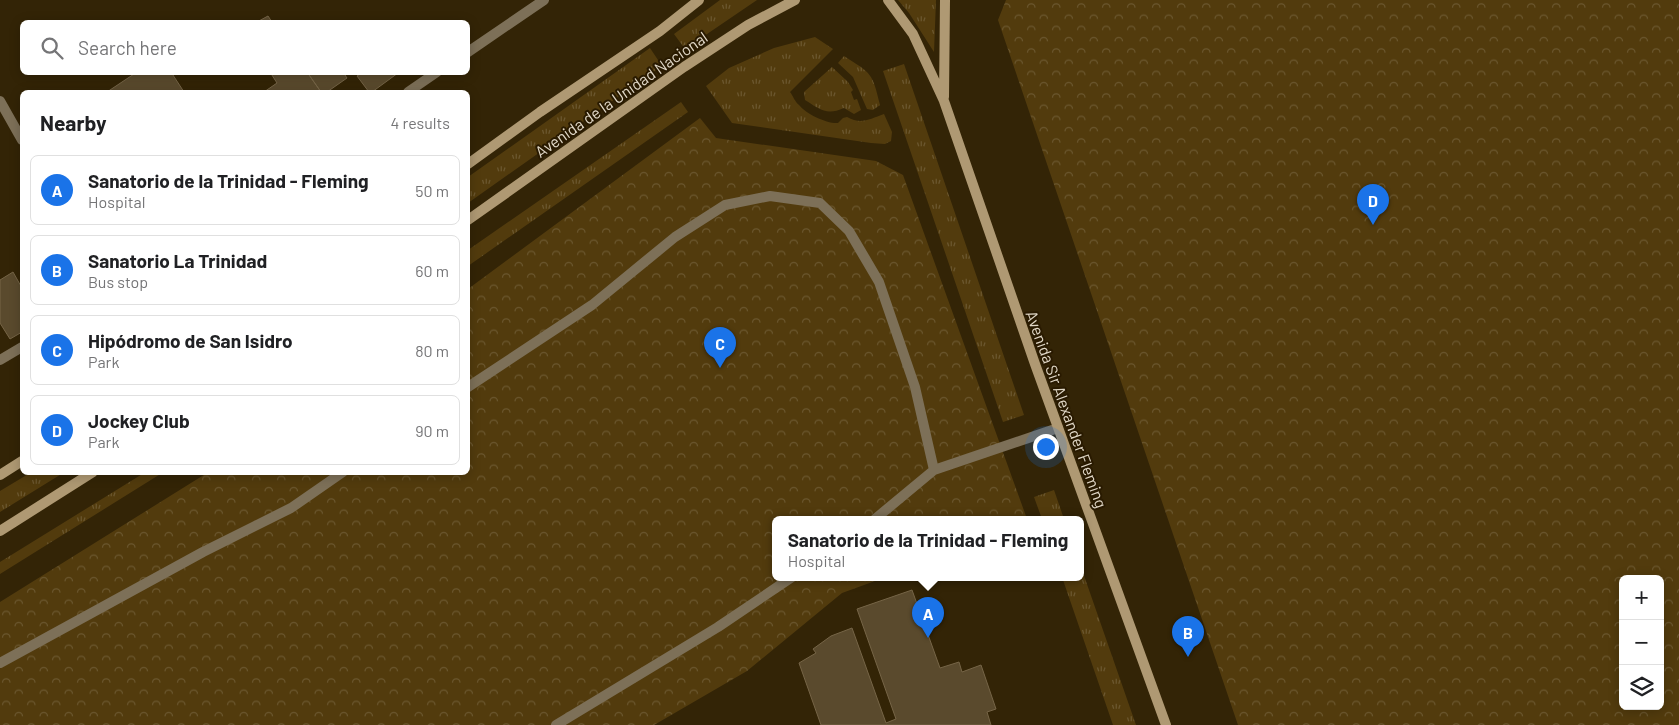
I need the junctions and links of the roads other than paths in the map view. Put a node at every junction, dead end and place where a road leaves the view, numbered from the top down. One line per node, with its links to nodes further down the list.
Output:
1 (544, 0): 6 (street)
2 (700, 0): 12 (main road, Avenida de la Unidad Nacional)
3 (795, 0): 13 (main road, Avenida de la Unidad Nacional)
4 (888, 0): 10 (main road, Avenida Sir Alexander Fleming)
5 (945, 0): 10 (main road, Avenida Sir Alexander Fleming)
6 (470, 51)
7 (433, 75): 8 (street)
8 (411, 90)
9 (0, 101): 11 (street)
10 (944, 101): 17 (main road, Avenida Sir Alexander Fleming)
11 (20, 136)
12 (470, 163)
13 (470, 219)
14 (20, 348): 15 (street)
15 (0, 360)
16 (470, 387): 19 (street)
17 (1058, 428): 19 (street); 28 (main road, Avenida Sir Alexander Fleming)
18 (20, 462): 20 (main road)
19 (934, 470): 23 (street)
20 (0, 475)
21 (88, 475): 24 (main road)
22 (340, 475): 26 (street)
23 (879, 516)
24 (0, 530)
25 (786, 581): 27 (street)
26 (0, 663)
27 (556, 725)
28 (1166, 725)

